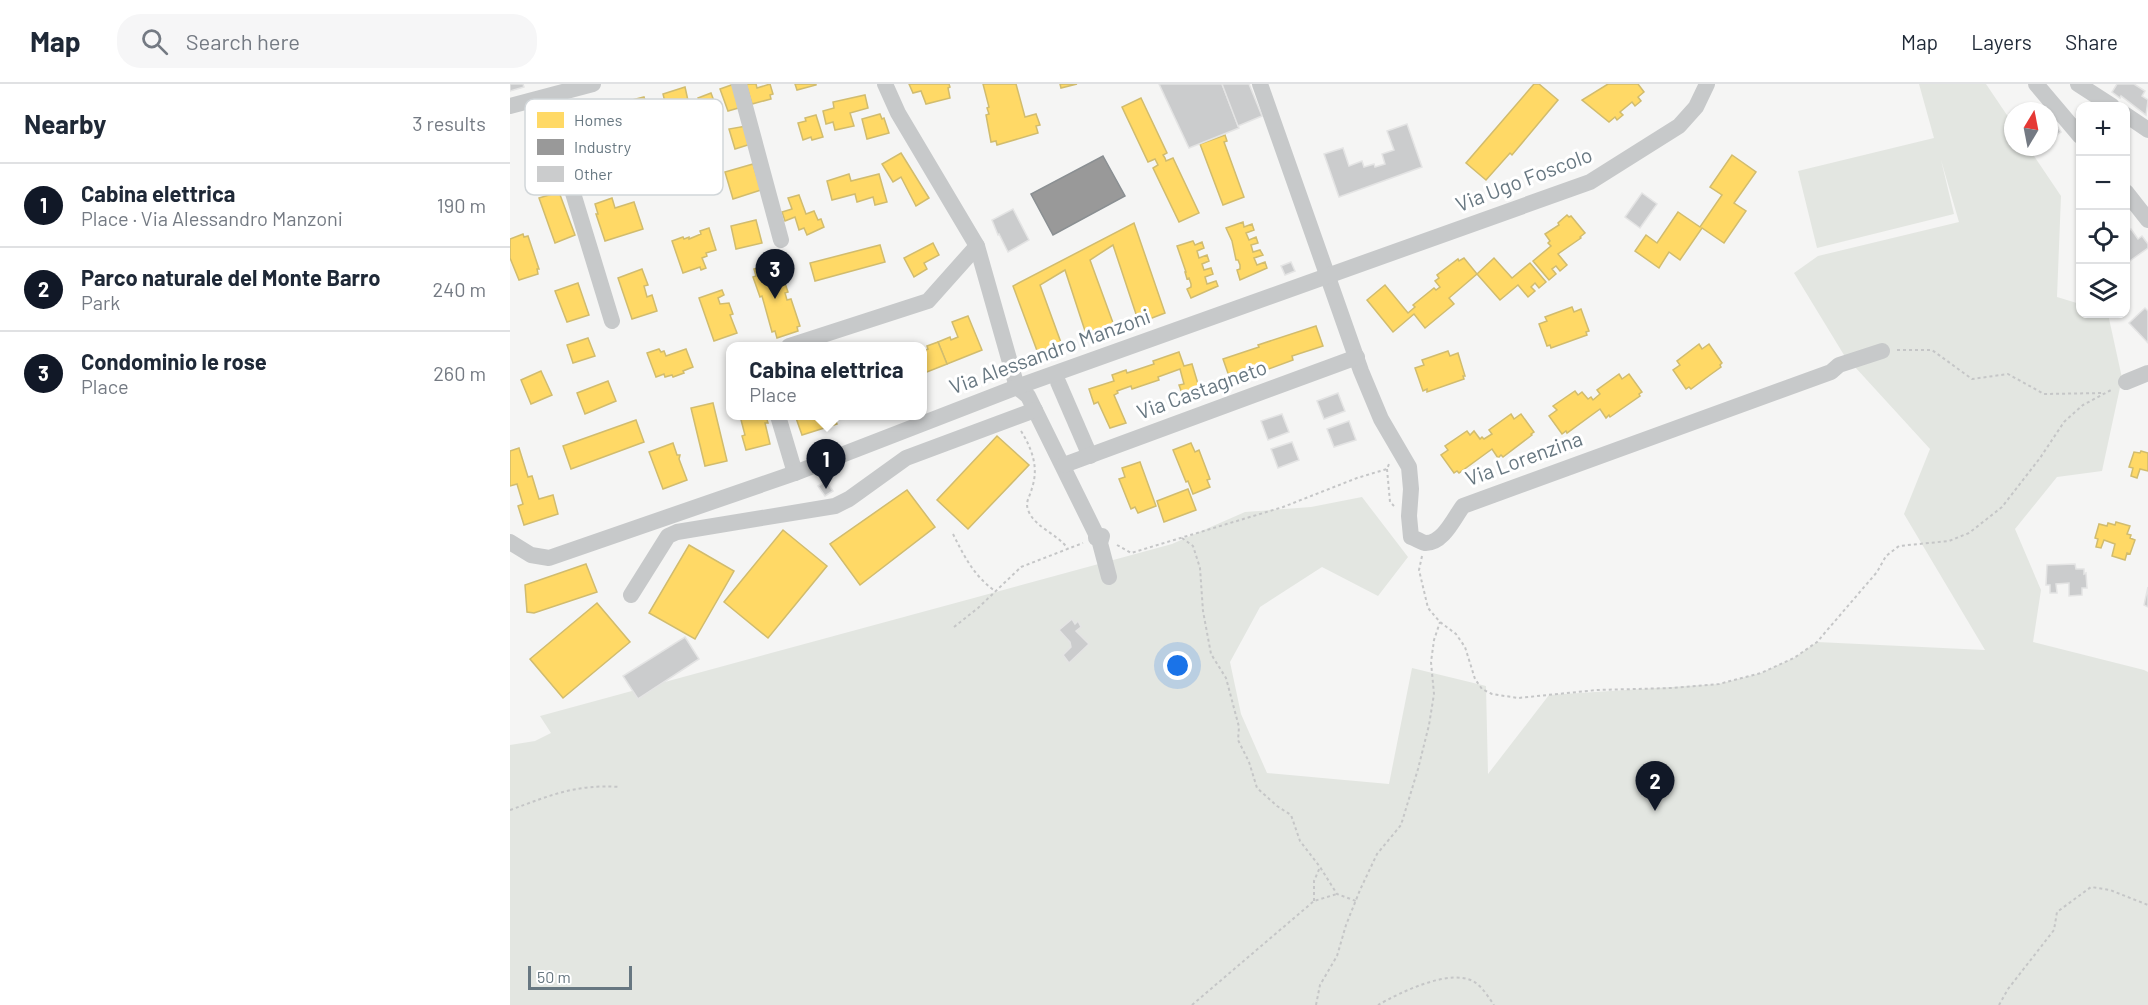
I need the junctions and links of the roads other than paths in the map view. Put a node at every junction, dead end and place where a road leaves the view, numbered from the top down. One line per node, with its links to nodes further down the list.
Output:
1 (592, 84): 8 (street)
2 (740, 84): 19 (street)
3 (885, 84): 20 (street)
4 (1260, 84): 21 (street)
5 (1707, 84): 21 (street, Via Ugo Foscolo)
6 (2036, 84): 15 (street)
7 (2078, 84): 11 (street)
8 (544, 98): 9 (street)
9 (540, 99)
10 (525, 102): 12 (street)
11 (2106, 102)
12 (510, 106)
13 (2130, 118): 14 (street)
14 (2148, 130)
15 (2076, 131)
16 (574, 195): 22 (street)
17 (2130, 197): 18 (street)
18 (2148, 220)
19 (781, 240)
20 (977, 246): 23 (street); 29 (street)
21 (1329, 276): 25 (street); 29 (street, Via Alessandro Manzoni)
22 (612, 321)
23 (801, 342)
24 (1882, 351): 25 (street, Via Lorenzina)
25 (1357, 357): 32 (street, Via Castagneto)
26 (2148, 373): 28 (street)
27 (1058, 382): 32 (street)
28 (2126, 382)
29 (1017, 387): 30 (street); 34 (street, Via Alessandro Manzoni)
30 (1035, 410): 33 (street); 36 (street)
31 (779, 420): 34 (street)
32 (1090, 456): 33 (street, Via Castagneto)
33 (1064, 465): 38 (street)
34 (795, 472): 35 (street, Via Alessandro Manzoni)
35 (663, 519): 36 (street); 37 (street, Via Alessandro Manzoni)
36 (668, 536): 39 (street)
37 (510, 542)
38 (1109, 577)
39 (631, 595)

